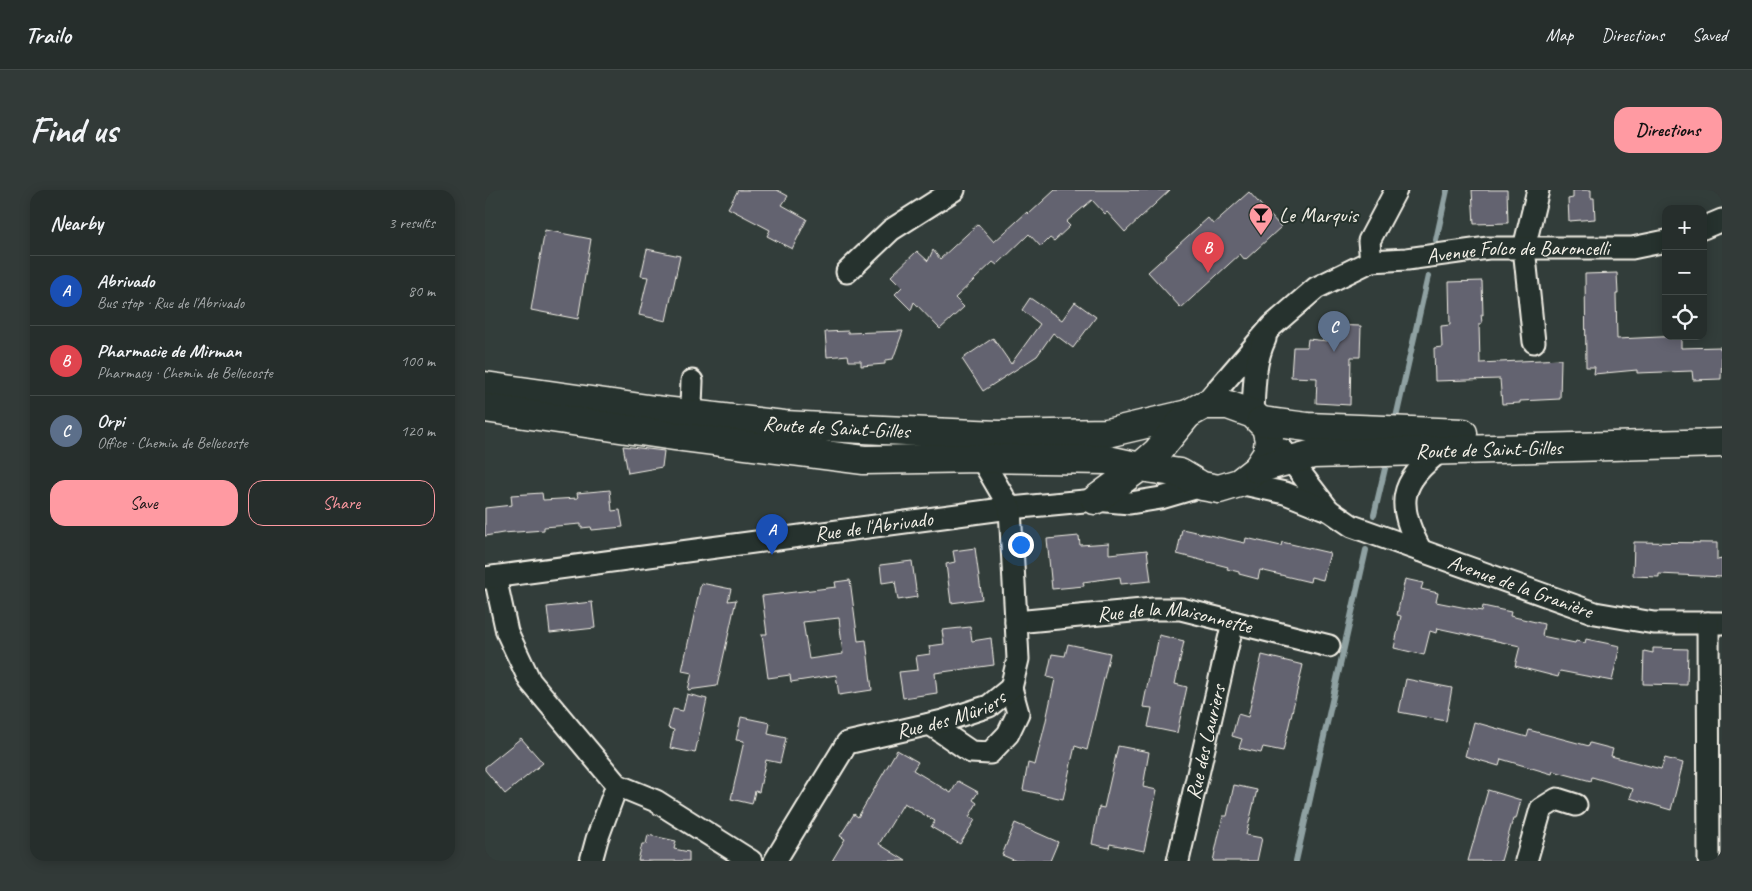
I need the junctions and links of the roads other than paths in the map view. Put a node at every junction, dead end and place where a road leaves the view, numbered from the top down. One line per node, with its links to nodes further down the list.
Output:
1 (954, 190): 9 (street)
2 (1396, 190): 8 (street)
3 (1538, 190): 7 (street)
4 (1722, 220): 5 (street)
5 (1707, 226)
6 (1662, 242): 7 (street, Avenue Folco de Baroncelli)
7 (1524, 248): 8 (street, Avenue Folco de Baroncelli); 11 (street)
8 (1371, 260): 10 (street)
9 (847, 272)
10 (1272, 326): 15 (street); 16 (street)
11 (1534, 342)
12 (692, 381): 17 (street)
13 (485, 386): 17 (main road, Route de Saint-Gilles)
14 (485, 408): 17 (main road, Route de Saint-Gilles)
15 (1190, 414): 16 (main road); 17 (main road, Route de Saint-Gilles); 23 (main road); 25 (main road)
16 (1260, 421): 18 (main road, Route de Saint-Gilles); 22 (street, Avenue de la Granière); 24 (main road)
17 (690, 426): 21 (main road, Route de Saint-Gilles)
18 (1722, 427)
19 (1722, 443): 20 (main road, Route de Saint-Gilles)
20 (1441, 450): 22 (main road, Route de Saint-Gilles); 29 (street)
21 (981, 458): 23 (main road, Route de Saint-Gilles); 27 (street, Rue des Mûriers)
22 (1291, 460): 24 (main road, Route de Saint-Gilles); 28 (street, Avenue de la Granière)
23 (1140, 466): 25 (main road, Route de Saint-Gilles); 26 (main road)
24 (1248, 476): 25 (main road); 28 (street, Avenue de la Granière)
25 (1191, 480): 26 (street, Rue de l'Abrivado)
26 (1095, 500): 27 (street, Rue de l'Abrivado)
27 (1010, 508): 30 (street, Rue de l'Abrivado); 31 (street, Rue des Mûriers)
28 (1330, 511): 29 (street, Avenue de la Granière)
29 (1421, 551): 33 (street, Avenue de la Granière)
30 (490, 578): 37 (street)
31 (1016, 622): 32 (street, Rue de la Maisonnette); 35 (street, Rue des Mûriers)
32 (1233, 622): 34 (street, Rue de la Maisonnette); 43 (street, Rue des Lauriers)
33 (1715, 623): 39 (street)
34 (1329, 646)
35 (1011, 688): 36 (street, Rue des Mûriers); 36 (street)
36 (930, 724): 42 (street, Rue des Mûriers)
37 (617, 785): 40 (street); 41 (street)
38 (1576, 805): 44 (street)
39 (1715, 808): 45 (street)
40 (591, 861)
41 (751, 861)
42 (775, 861)
43 (1178, 861)
44 (1526, 861)
45 (1709, 861)

